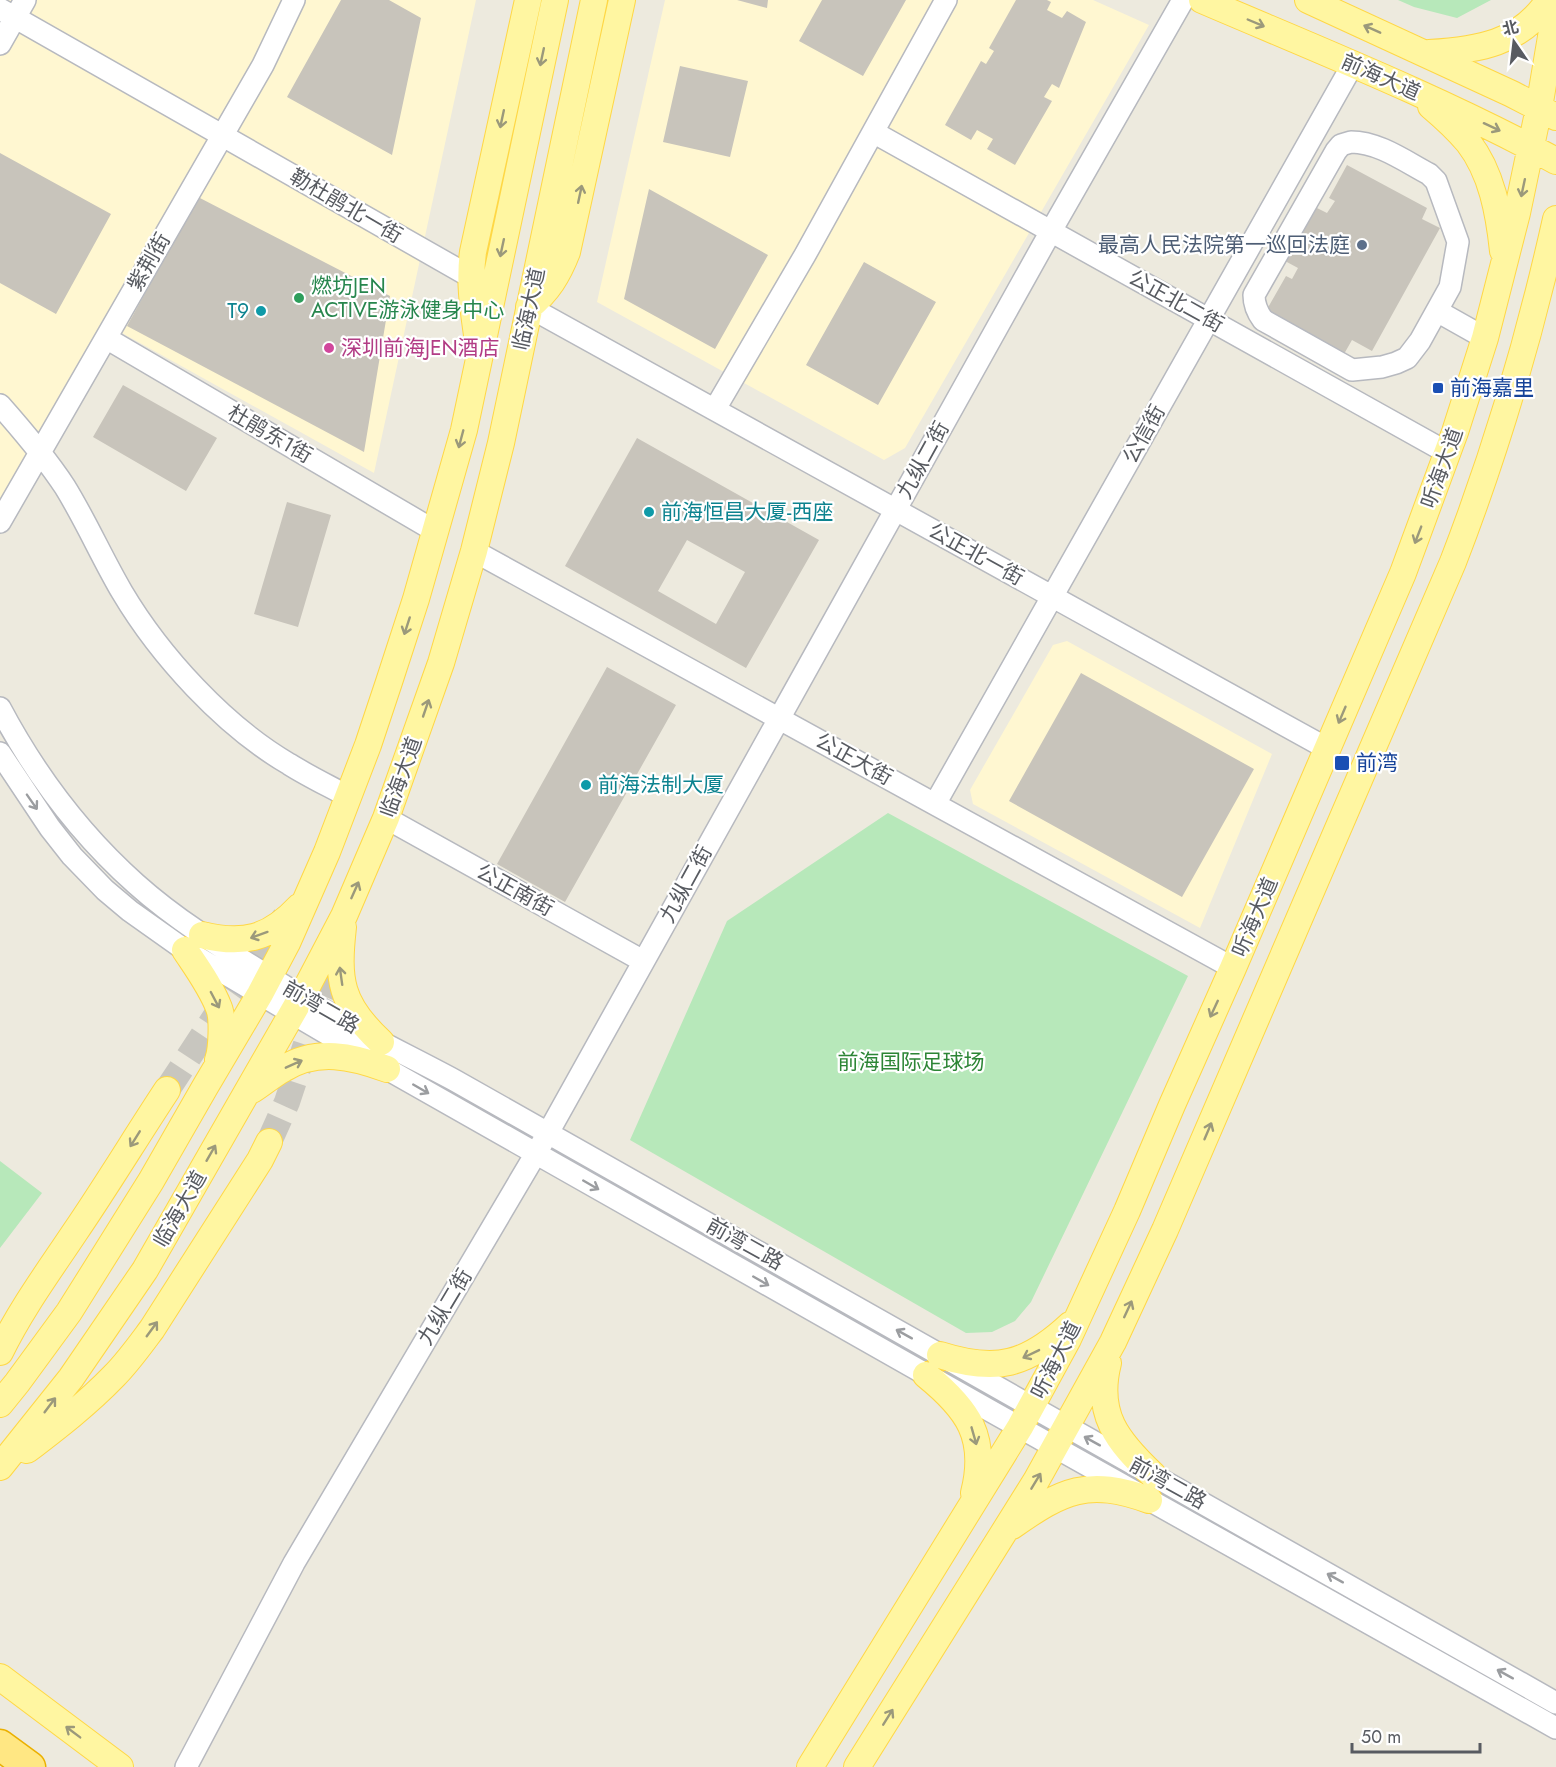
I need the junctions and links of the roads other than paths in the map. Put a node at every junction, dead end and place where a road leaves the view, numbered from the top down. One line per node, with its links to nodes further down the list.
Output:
1 (294, 0): 19 (street, 紫荆街)
2 (528, 0): 28 (main road, one-way to 28)
3 (555, 0): 35 (main road, 临海大道, one-way to 35)
4 (594, 0): 30 (main road, 临海大道)
5 (622, 0): 30 (main road, one-way to 5)
6 (946, 0): 18 (street)
7 (1183, 0): 24 (street, 九纵二街)
8 (1202, 0): 15 (main road, 前海大道, one-way to 15)
9 (1308, 0): 14 (main road, 前海大道, one-way to 9)
10 (1549, 0): 14 (main road)
11 (1556, 7): 17 (main road, 听海大道)
12 (13, 9): 13 (street); 19 (street, 勒杜鹃北一街)
13 (0, 44)
14 (1426, 53): 17 (main road, 前海大道)
15 (1353, 64): 16 (main road, 前海大道); 22 (street, 公信街)
16 (1415, 92): 20 (main road, 前海大道, one-way to 20); 26 (main road)
17 (1547, 113): 20 (main road, 听海大道)
18 (873, 132): 24 (street, 公正北二街); 39 (street)
19 (222, 135): 28 (street, 勒杜鹃北一街); 33 (street, 紫荆街)
20 (1532, 148): 21 (main road, 前海大道); 26 (main road, 听海大道, one-way to 26)
21 (1556, 161)
22 (1266, 218): 25 (street); 32 (street, 公信街)
23 (1556, 219): 29 (main road, 听海大道)
24 (1050, 231): 32 (street, 公正北二街); 42 (street, 九纵二街)
25 (1290, 231): 31 (street); 36 (street)
26 (1504, 263): 34 (main road, 听海大道)
27 (1556, 275): 29 (main road)
28 (471, 276): 35 (main road)
29 (1536, 304): 70 (main road, 听海大道, one-way to 29)
30 (529, 307): 39 (street, 公正北一街); 45 (main road, 临海大道)
31 (1437, 311): 34 (street); 36 (street)
32 (1209, 319): 37 (street, 公正北二街); 46 (street, 公信街)
33 (106, 338): 40 (street, 紫荆街); 44 (street, 杜鹃东1街)
34 (1485, 338): 41 (main road, 听海大道)
35 (479, 354): 44 (main road, 临海大道, one-way to 44)
36 (1352, 370): 37 (street)
37 (1340, 392): 41 (street, 公正北二街)
38 (0, 405): 40 (street)
39 (715, 409): 42 (street, 公正北一街)
40 (40, 452): 43 (street, 紫荆街); 51 (street)
41 (1448, 453): 49 (main road, 听海大道, one-way to 49)
42 (896, 509): 46 (street, 公正北一街); 48 (street, 九纵二街)
43 (0, 522)
44 (435, 531): 51 (main road, 临海大道, one-way to 51)
45 (474, 551): 48 (street, 公正大街); 53 (main road, 临海大道, one-way to 45)
46 (1052, 596): 49 (street, 公正北一街); 52 (street, 公信街)
47 (0, 708): 56 (street, 前湾二路)
48 (779, 718): 52 (street, 公正大街); 57 (street, 九纵二街)
49 (1328, 749): 58 (main road, 听海大道)
50 (0, 753): 56 (street, 前湾二路, one-way to 56)
51 (349, 797): 54 (main road, 临海大道)
52 (935, 804): 58 (street, 公正大街)
53 (386, 818): 55 (main road, 临海大道, one-way to 53); 57 (street, 公正南街)
54 (305, 900): 56 (main road, one-way to 56); 59 (main road, 临海大道)
55 (344, 916): 60 (main road, 临海大道); 61 (main road, one-way to 55)
56 (193, 942): 59 (street, 前湾二路); 62 (main road, one-way to 62)
57 (643, 961): 66 (street, 九纵二街)
58 (1233, 968): 69 (main road, 听海大道, one-way to 69)
59 (265, 986): 60 (street, 前湾二路); 62 (main road, 临海大道)
60 (297, 1006): 61 (street, 前湾二路); 63 (street, 前湾二路); 65 (main road, 临海大道)
61 (381, 1042): 66 (street, 前湾二路)
62 (216, 1068): 73 (main road, 临海大道)
63 (387, 1069): 65 (main road, one-way to 63); 68 (street, 前湾二路, one-way to 68)
64 (167, 1090): 71 (main road, one-way to 71)
65 (244, 1096): 76 (main road, 临海大道, one-way to 65)
66 (548, 1133): 68 (street, 九纵二街); 72 (street, 前湾二路, one-way to 66)
67 (269, 1142): 76 (main road, one-way to 67)
68 (536, 1154): 72 (street, 前湾二路, one-way to 72); 87 (street, 九纵二街)
69 (1077, 1319): 72 (main road, one-way to 72); 74 (main road, 听海大道)
70 (1113, 1342): 75 (main road, 听海大道); 77 (main road)
71 (0, 1352)
72 (933, 1365): 74 (street, 前湾二路); 79 (main road, one-way to 79)
73 (0, 1404)
74 (1026, 1417): 75 (street, 前湾二路); 79 (main road, 听海大道)
75 (1061, 1437): 77 (street, 前湾二路, one-way to 75); 78 (street, 前湾二路); 80 (main road, 听海大道, one-way to 75)
76 (0, 1469)
77 (1153, 1475): 82 (street, 前湾二路, one-way to 77)
78 (1149, 1500): 80 (main road); 83 (street, 前湾二路)
79 (971, 1506): 88 (main road, 听海大道)
80 (1005, 1532): 89 (main road, 听海大道, one-way to 80)
81 (0, 1677): 86 (main road, one-way to 81)
82 (1556, 1702)
83 (1556, 1728)
84 (0, 1744): 85 (highway)
85 (30, 1767)
86 (120, 1767)
87 (186, 1767)
88 (810, 1767)
89 (857, 1767)

